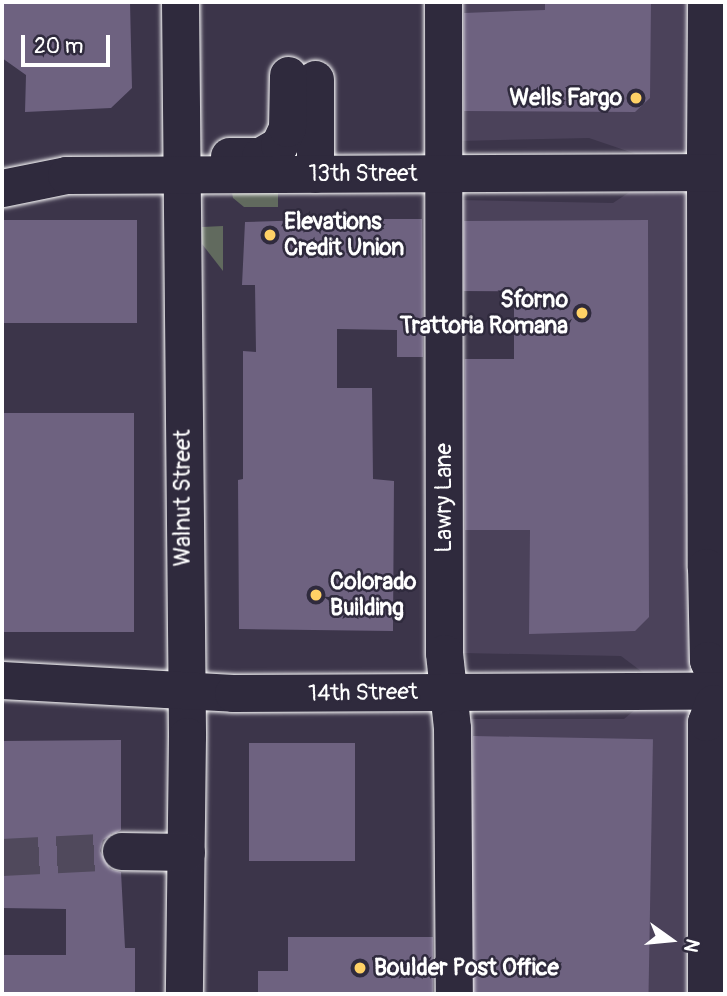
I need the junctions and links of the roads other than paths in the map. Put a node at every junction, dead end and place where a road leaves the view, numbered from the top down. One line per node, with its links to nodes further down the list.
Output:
1 (180, 2): 5 (street, Walnut Street)
2 (443, 2): 7 (street, Lawry Lane)
3 (706, 2): 4 (street)
4 (712, 169): 7 (street, 13th Street); 10 (street)
5 (182, 173): 6 (street, 13th Street); 6 (street); 8 (street, 13th Street); 11 (street, Walnut Street)
6 (315, 174): 7 (street, 13th Street)
7 (443, 174): 12 (street, Lawry Lane)
8 (2, 188)
9 (2, 680): 11 (street, 14th Street)
10 (717, 689): 12 (street, 14th Street); 17 (street)
11 (185, 691): 12 (street, 14th Street); 14 (street, Walnut Street)
12 (448, 691): 16 (street, Lawry Lane)
13 (121, 851): 14 (street)
14 (186, 852): 15 (street, Walnut Street)
15 (184, 994)
16 (454, 994)
17 (706, 994)

